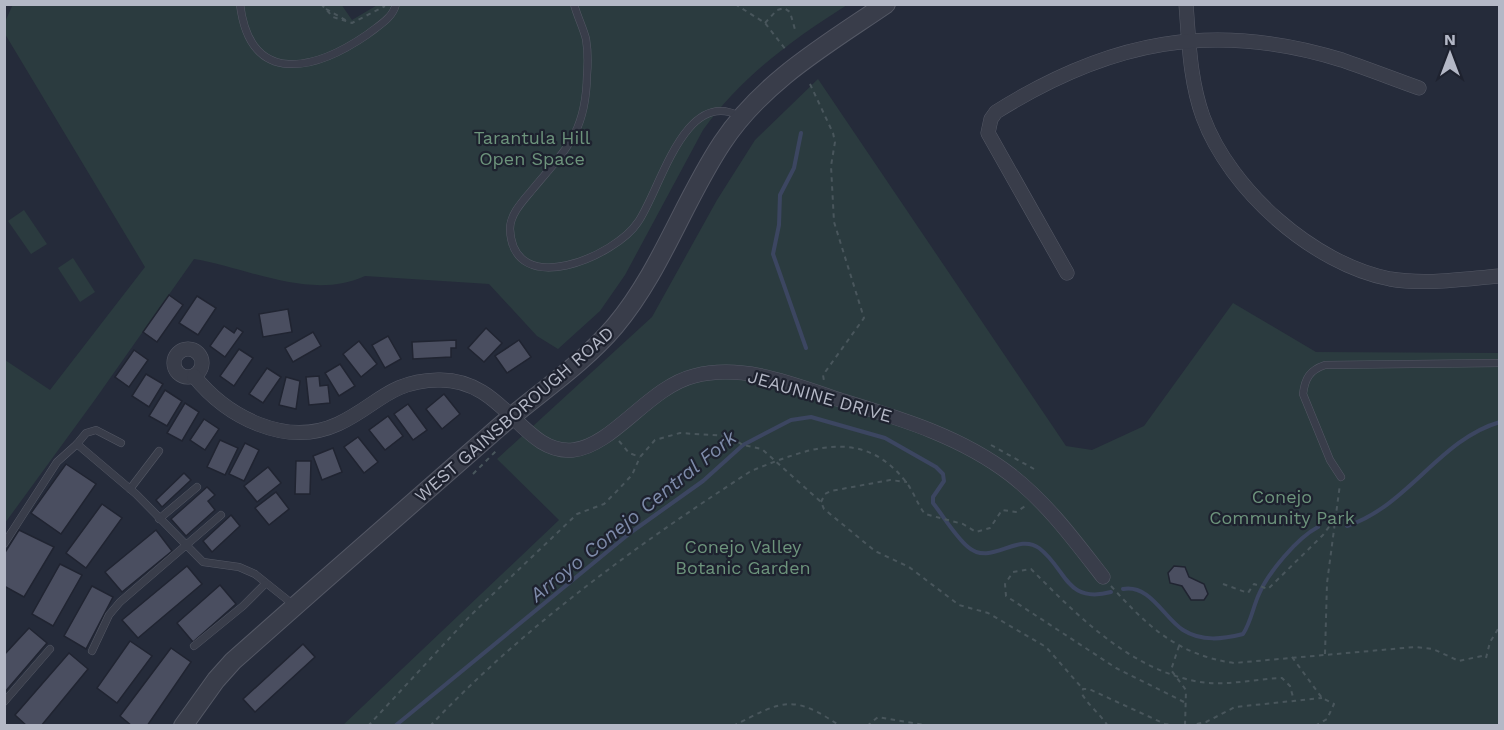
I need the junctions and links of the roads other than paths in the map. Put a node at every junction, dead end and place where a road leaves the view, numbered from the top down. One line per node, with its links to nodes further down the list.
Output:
1 (240, 4): 2 (lane)
2 (396, 4)
3 (574, 4): 8 (lane)
4 (886, 4): 8 (street, WEST GAINSBOROUGH ROAD)
5 (1186, 4): 6 (street)
6 (1189, 41): 7 (street); 9 (street); 10 (street)
7 (1419, 88)
8 (741, 117): 13 (street, WEST GAINSBOROUGH ROAD)
9 (1066, 273)
10 (1500, 276)
11 (1500, 363): 17 (lane)
12 (194, 375): 13 (street, JEAUNINE DRIVE)
13 (512, 416): 24 (street, JEAUNINE DRIVE); 26 (street, WEST GAINSBOROUGH ROAD)
14 (121, 443): 15 (lane)
15 (77, 444): 19 (lane); 22 (lane)
16 (159, 451): 19 (lane)
17 (1341, 477)
18 (197, 487): 21 (lane)
19 (130, 489): 21 (lane)
20 (221, 515): 23 (lane)
21 (159, 519): 23 (lane)
22 (4, 544)
23 (185, 547): 25 (lane); 29 (lane)
24 (1103, 577)
25 (265, 584): 26 (lane); 27 (lane)
26 (295, 606): 31 (street, WEST GAINSBOROUGH ROAD)
27 (194, 646)
28 (50, 649): 30 (lane)
29 (92, 651)
30 (4, 702)
31 (183, 726)

